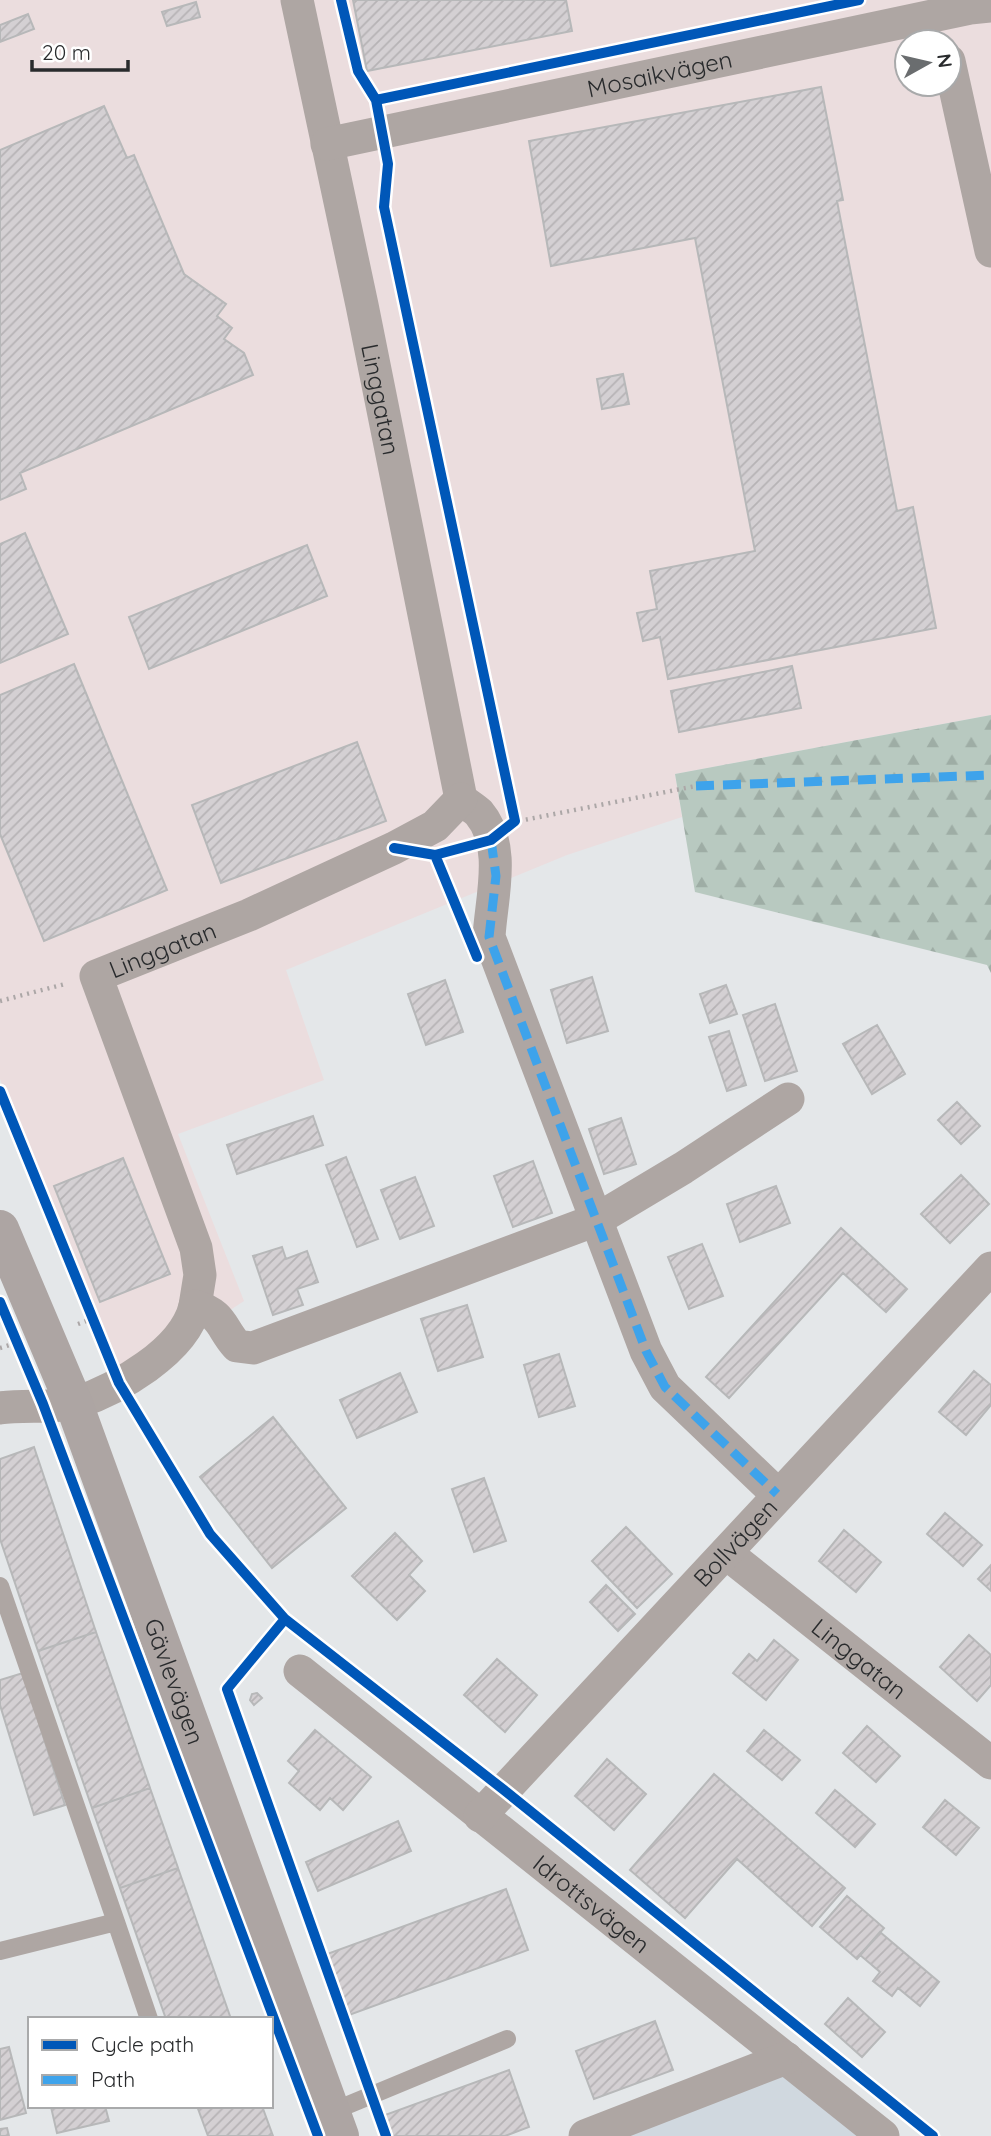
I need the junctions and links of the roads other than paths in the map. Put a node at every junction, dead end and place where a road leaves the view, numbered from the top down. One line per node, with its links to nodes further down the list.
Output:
1 (297, 0): 5 (street, Linggatan)
2 (991, 6): 3 (street, Mosaikvägen)
3 (940, 19): 5 (street, Mosaikvägen)
4 (957, 98): 6 (street)
5 (327, 144): 7 (street, Linggatan)
6 (991, 251)
7 (461, 800): 9 (street); 12 (street, Linggatan)
8 (788, 1099): 9 (street)
9 (596, 1220): 12 (street); 15 (street)
10 (0, 1229): 13 (main road, Gävlevägen)
11 (991, 1268): 15 (street, Bollvägen)
12 (195, 1306): 13 (street, Linggatan)
13 (74, 1404): 14 (street); 26 (main road, Gävlevägen)
14 (0, 1408)
15 (777, 1494): 16 (street, Bollvägen)
16 (726, 1553): 19 (street, Linggatan); 20 (street, Bollvägen)
17 (0, 1586): 21 (lane)
18 (300, 1671): 20 (street, Idrottsvägen)
19 (991, 1763)
20 (480, 1816): 25 (street, Idrottsvägen)
21 (116, 1922): 22 (lane); 23 (lane)
22 (0, 1951)
23 (148, 2017)
24 (507, 2039): 26 (lane)
25 (786, 2059): 27 (street); 28 (street, Idrottsvägen)
26 (336, 2124)
27 (585, 2136)
28 (883, 2136)

